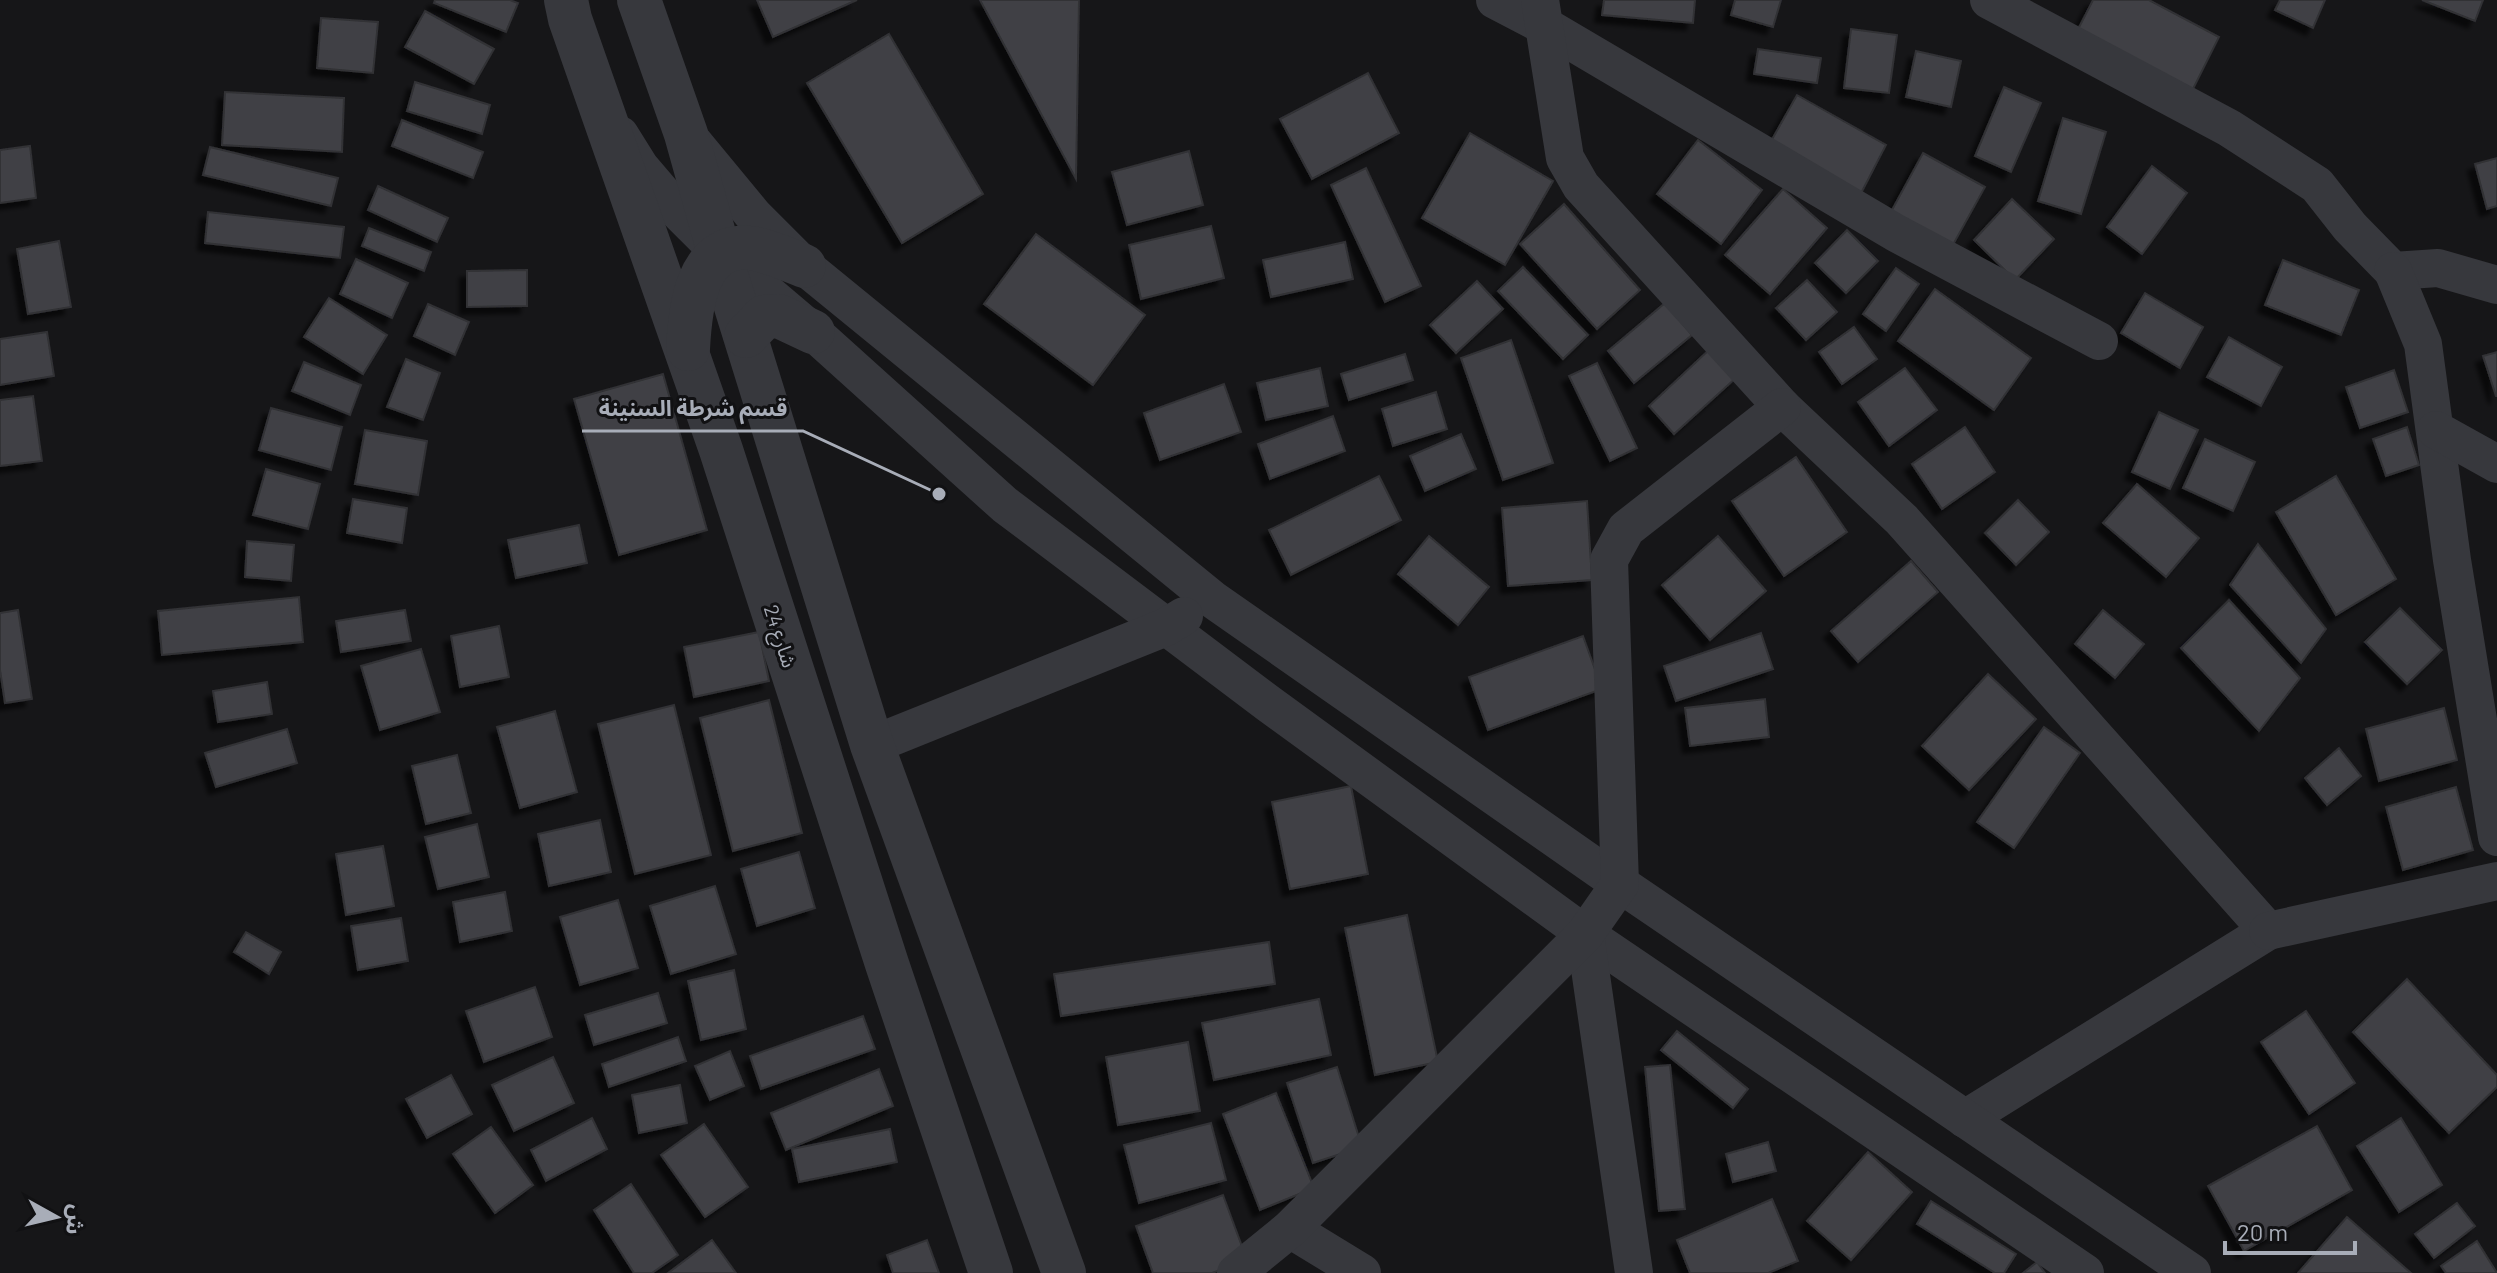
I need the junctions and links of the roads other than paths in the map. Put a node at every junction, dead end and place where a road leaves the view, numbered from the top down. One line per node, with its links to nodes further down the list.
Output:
1 (566, 0): 6 (street, شارع 24)
2 (639, 0): 7 (street)
3 (1495, 0): 5 (street)
4 (1989, 0): 10 (street)
5 (1543, 13): 14 (street); 17 (street)
6 (601, 104): 8 (street); 16 (street, شارع 24)
7 (686, 134): 8 (street); 9 (street)
8 (719, 252): 9 (street); 13 (street); 15 (street); 16 (street)
9 (804, 266): 12 (street)
10 (2393, 271): 11 (street); 18 (street)
11 (2497, 285)
12 (871, 319): 15 (street); 20 (street)
13 (746, 336): 15 (street); 22 (street)
14 (2099, 341)
15 (827, 344): 21 (street)
16 (687, 356): 30 (street, شارع 24)
17 (1782, 407): 25 (street); 26 (street)
18 (2436, 430): 19 (street); 23 (street)
19 (2497, 464)
20 (1212, 599): 21 (street); 25 (street)
21 (1166, 627): 22 (street); 27 (street)
22 (872, 745): 31 (street)
23 (2497, 837)
24 (2497, 881): 26 (street)
25 (1620, 884): 27 (street); 28 (street)
26 (2268, 931): 28 (street)
27 (1585, 934): 29 (street); 34 (street); 35 (street)
28 (1965, 1119): 36 (street)
29 (1290, 1229): 32 (street); 33 (street)
30 (991, 1273)
31 (1064, 1273)
32 (1236, 1273)
33 (1362, 1273)
34 (1634, 1273)
35 (2085, 1273)
36 (2192, 1273)

